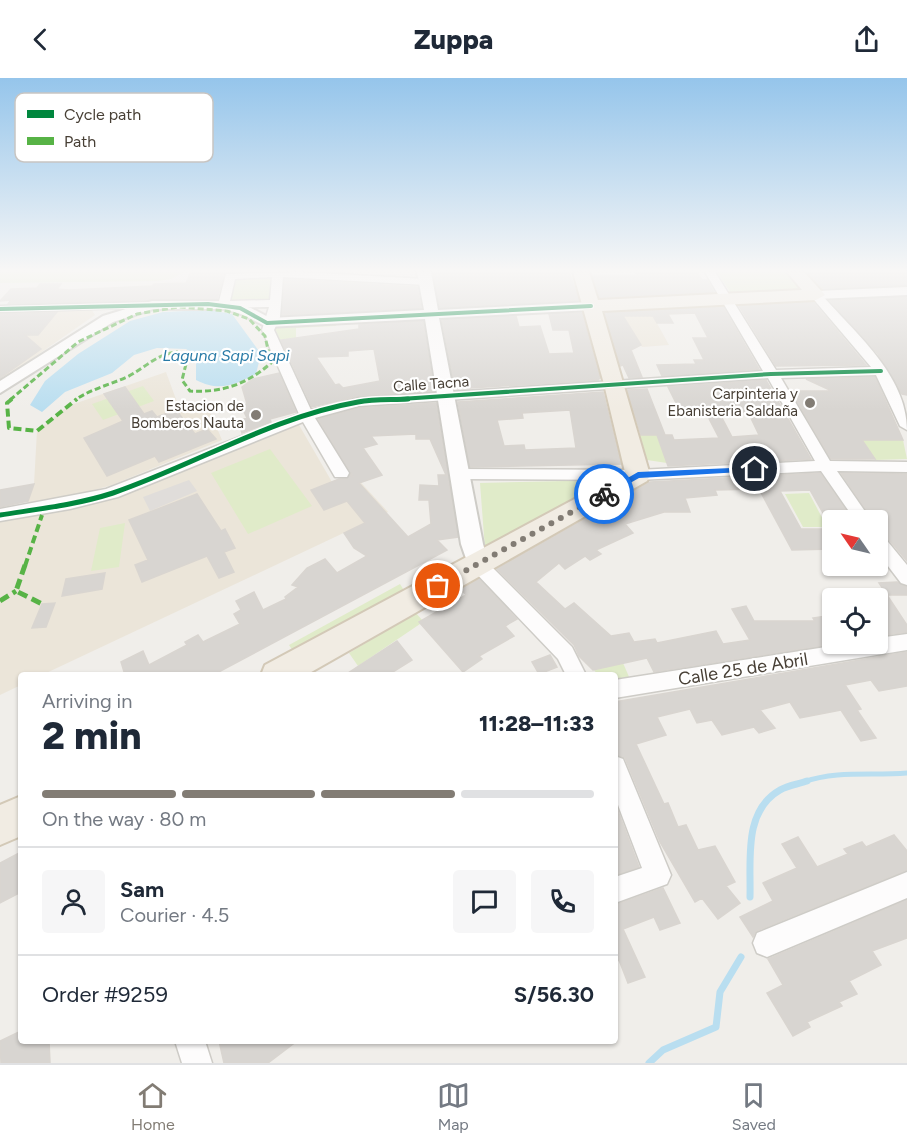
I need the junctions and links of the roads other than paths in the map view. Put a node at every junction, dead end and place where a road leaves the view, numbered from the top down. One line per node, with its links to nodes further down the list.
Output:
1 (97, 318): 13 (street)
2 (261, 318): 9 (street)
3 (273, 318): 9 (street)
4 (362, 318): 9 (street)
5 (435, 318): 14 (street)
6 (595, 318): 12 (main road)
7 (739, 318): 11 (street)
8 (836, 318): 10 (street)
9 (270, 323): 15 (street)
10 (881, 371): 11 (street, Calle Tacna); 16 (street)
11 (771, 374): 12 (street, Calle Tacna); 17 (street)
12 (615, 384): 14 (street, Calle Tacna); 21 (main road)
13 (0, 388)
14 (448, 394): 15 (street, Calle Tacna); 20 (street)
15 (307, 416): 19 (street); 23 (street, Calle Tacna)
16 (907, 426)
17 (825, 466): 18 (street); 21 (street); 22 (street)
18 (907, 467)
19 (341, 473)
20 (460, 474): 21 (street); 25 (street)
21 (638, 475): 25 (main road)
22 (856, 510)
23 (0, 515)
24 (888, 554): 26 (street)
25 (478, 564): 28 (main road); 29 (street)
26 (907, 578)
27 (907, 642): 30 (street, Calle 25 de Abril)
28 (282, 672)
29 (574, 672)
30 (618, 689)
31 (618, 774): 35 (street)
32 (18, 817): 33 (main road)
33 (0, 826)
34 (907, 885): 36 (street)
35 (618, 890)
36 (767, 943)
37 (191, 1044): 38 (street)
38 (197, 1063)

